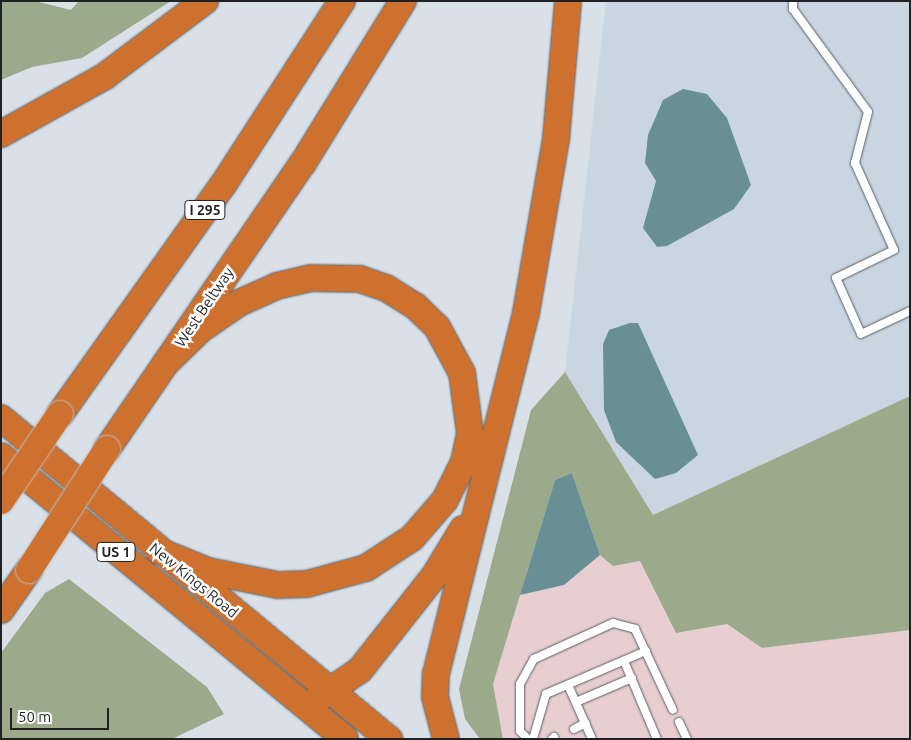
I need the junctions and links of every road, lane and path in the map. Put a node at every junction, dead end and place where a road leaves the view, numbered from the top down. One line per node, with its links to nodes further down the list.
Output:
1 (205, 1): 6 (highway)
2 (342, 1): 11 (highway, I 295, bridge)
3 (403, 1): 8 (highway, West Beltway)
4 (568, 1): 12 (highway)
5 (793, 1): 7 (lane)
6 (1, 134)
7 (910, 312)
8 (166, 362): 13 (highway); 14 (highway, West Beltway, bridge)
9 (1, 418): 13 (highway, New Kings Road / US 1)
10 (1, 456): 21 (highway, New Kings Road / US 1)
11 (1, 500)
12 (478, 506): 19 (highway); 29 (highway)
13 (159, 551): 19 (highway, New Kings Road / US 1)
14 (1, 610)
15 (646, 651): 16 (lane); 22 (lane); 30 (lane)
16 (624, 660): 17 (lane); 18 (lane)
17 (632, 678): 20 (lane); 32 (lane)
18 (568, 685): 20 (lane); 31 (lane)
19 (332, 692): 21 (highway); 28 (highway, New Kings Road / US 1)
20 (576, 702): 24 (lane)
21 (304, 706): 27 (highway, New Kings Road / US 1)
22 (673, 710)
23 (679, 722): 33 (lane)
24 (586, 723): 25 (lane); 26 (lane)
25 (574, 729)
26 (590, 738)
27 (345, 739)
28 (389, 739)
29 (446, 739)
30 (528, 739)
31 (533, 739)
32 (656, 739)
33 (687, 739)

